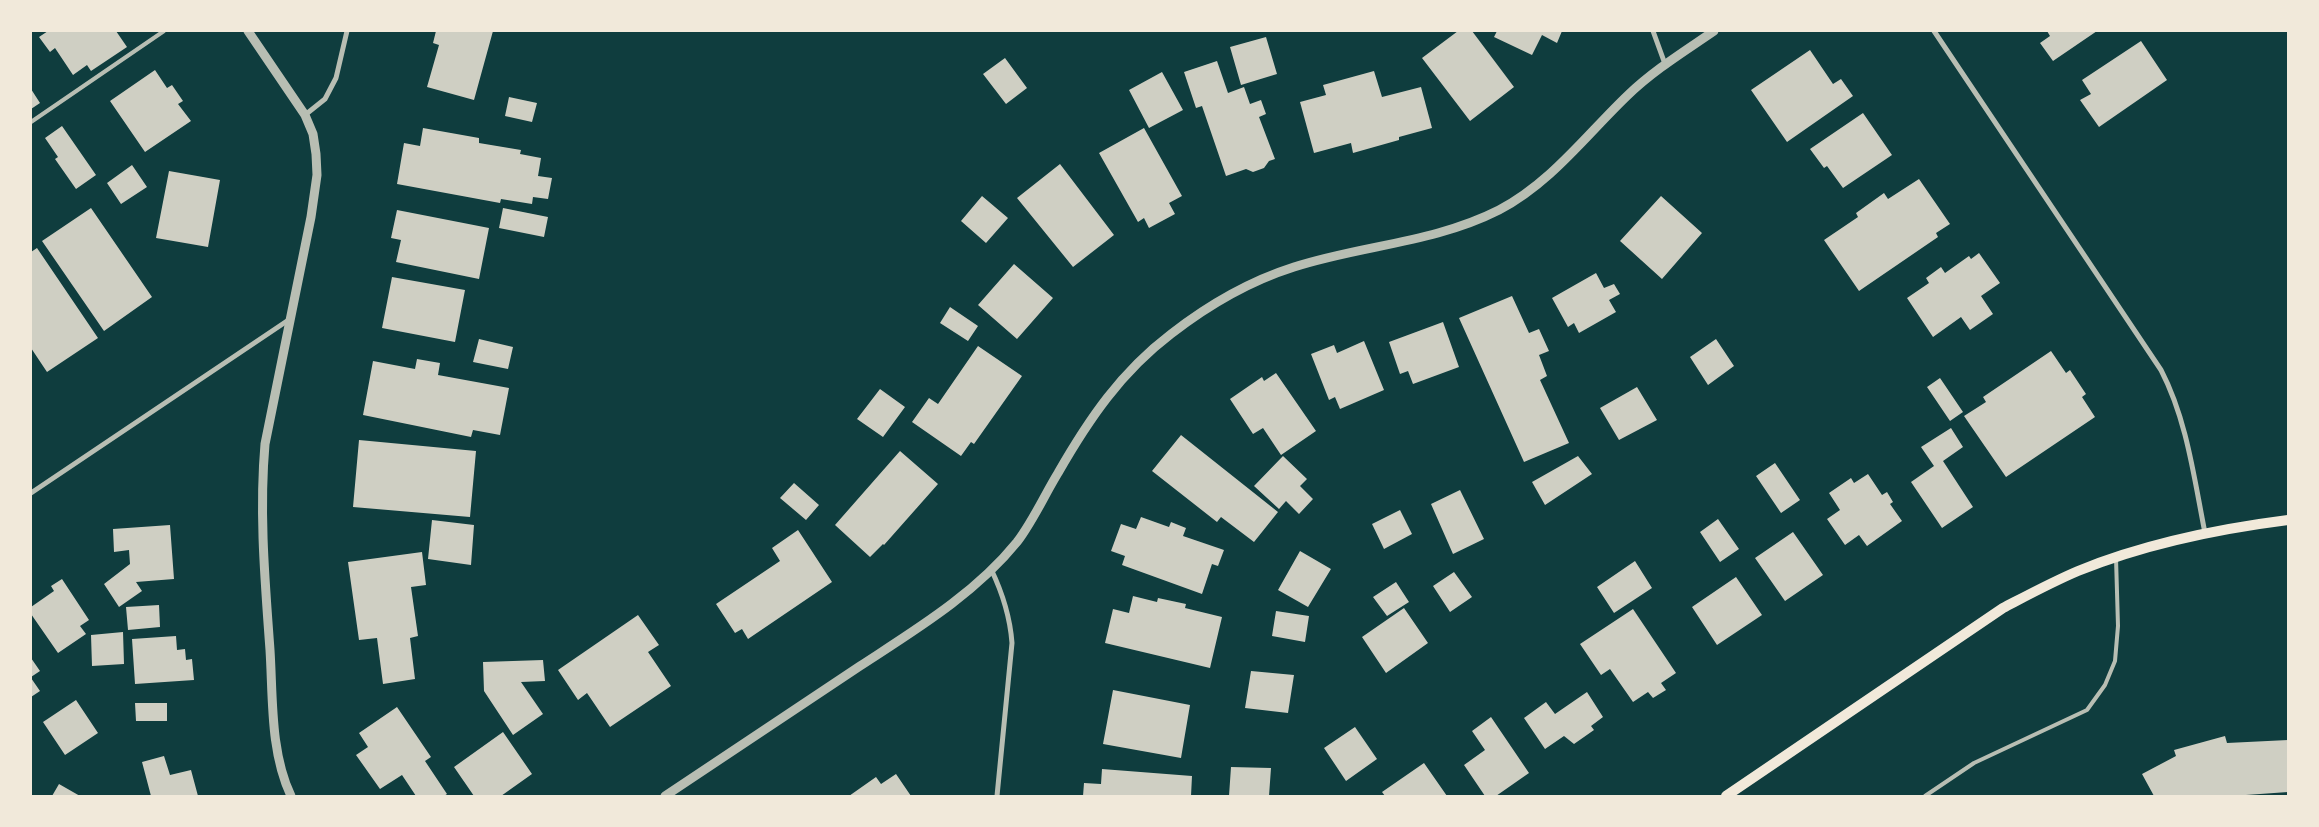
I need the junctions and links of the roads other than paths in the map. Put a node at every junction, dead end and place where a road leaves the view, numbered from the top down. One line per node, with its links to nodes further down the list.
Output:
1 (164, 31): 9 (lane)
2 (248, 31): 8 (street)
3 (347, 31): 8 (street)
4 (1653, 31): 7 (street)
5 (1714, 31): 7 (street)
6 (1934, 31): 13 (street)
7 (1665, 64): 15 (street)
8 (305, 115): 10 (street)
9 (31, 122)
10 (290, 319): 11 (street); 16 (street)
11 (31, 493)
12 (2288, 520): 13 (main road)
13 (2205, 533): 14 (main road)
14 (2116, 557): 19 (main road); 20 (lane)
15 (991, 569): 17 (street); 18 (street)
16 (291, 796)
17 (665, 796)
18 (997, 796)
19 (1726, 796)
20 (1925, 796)

